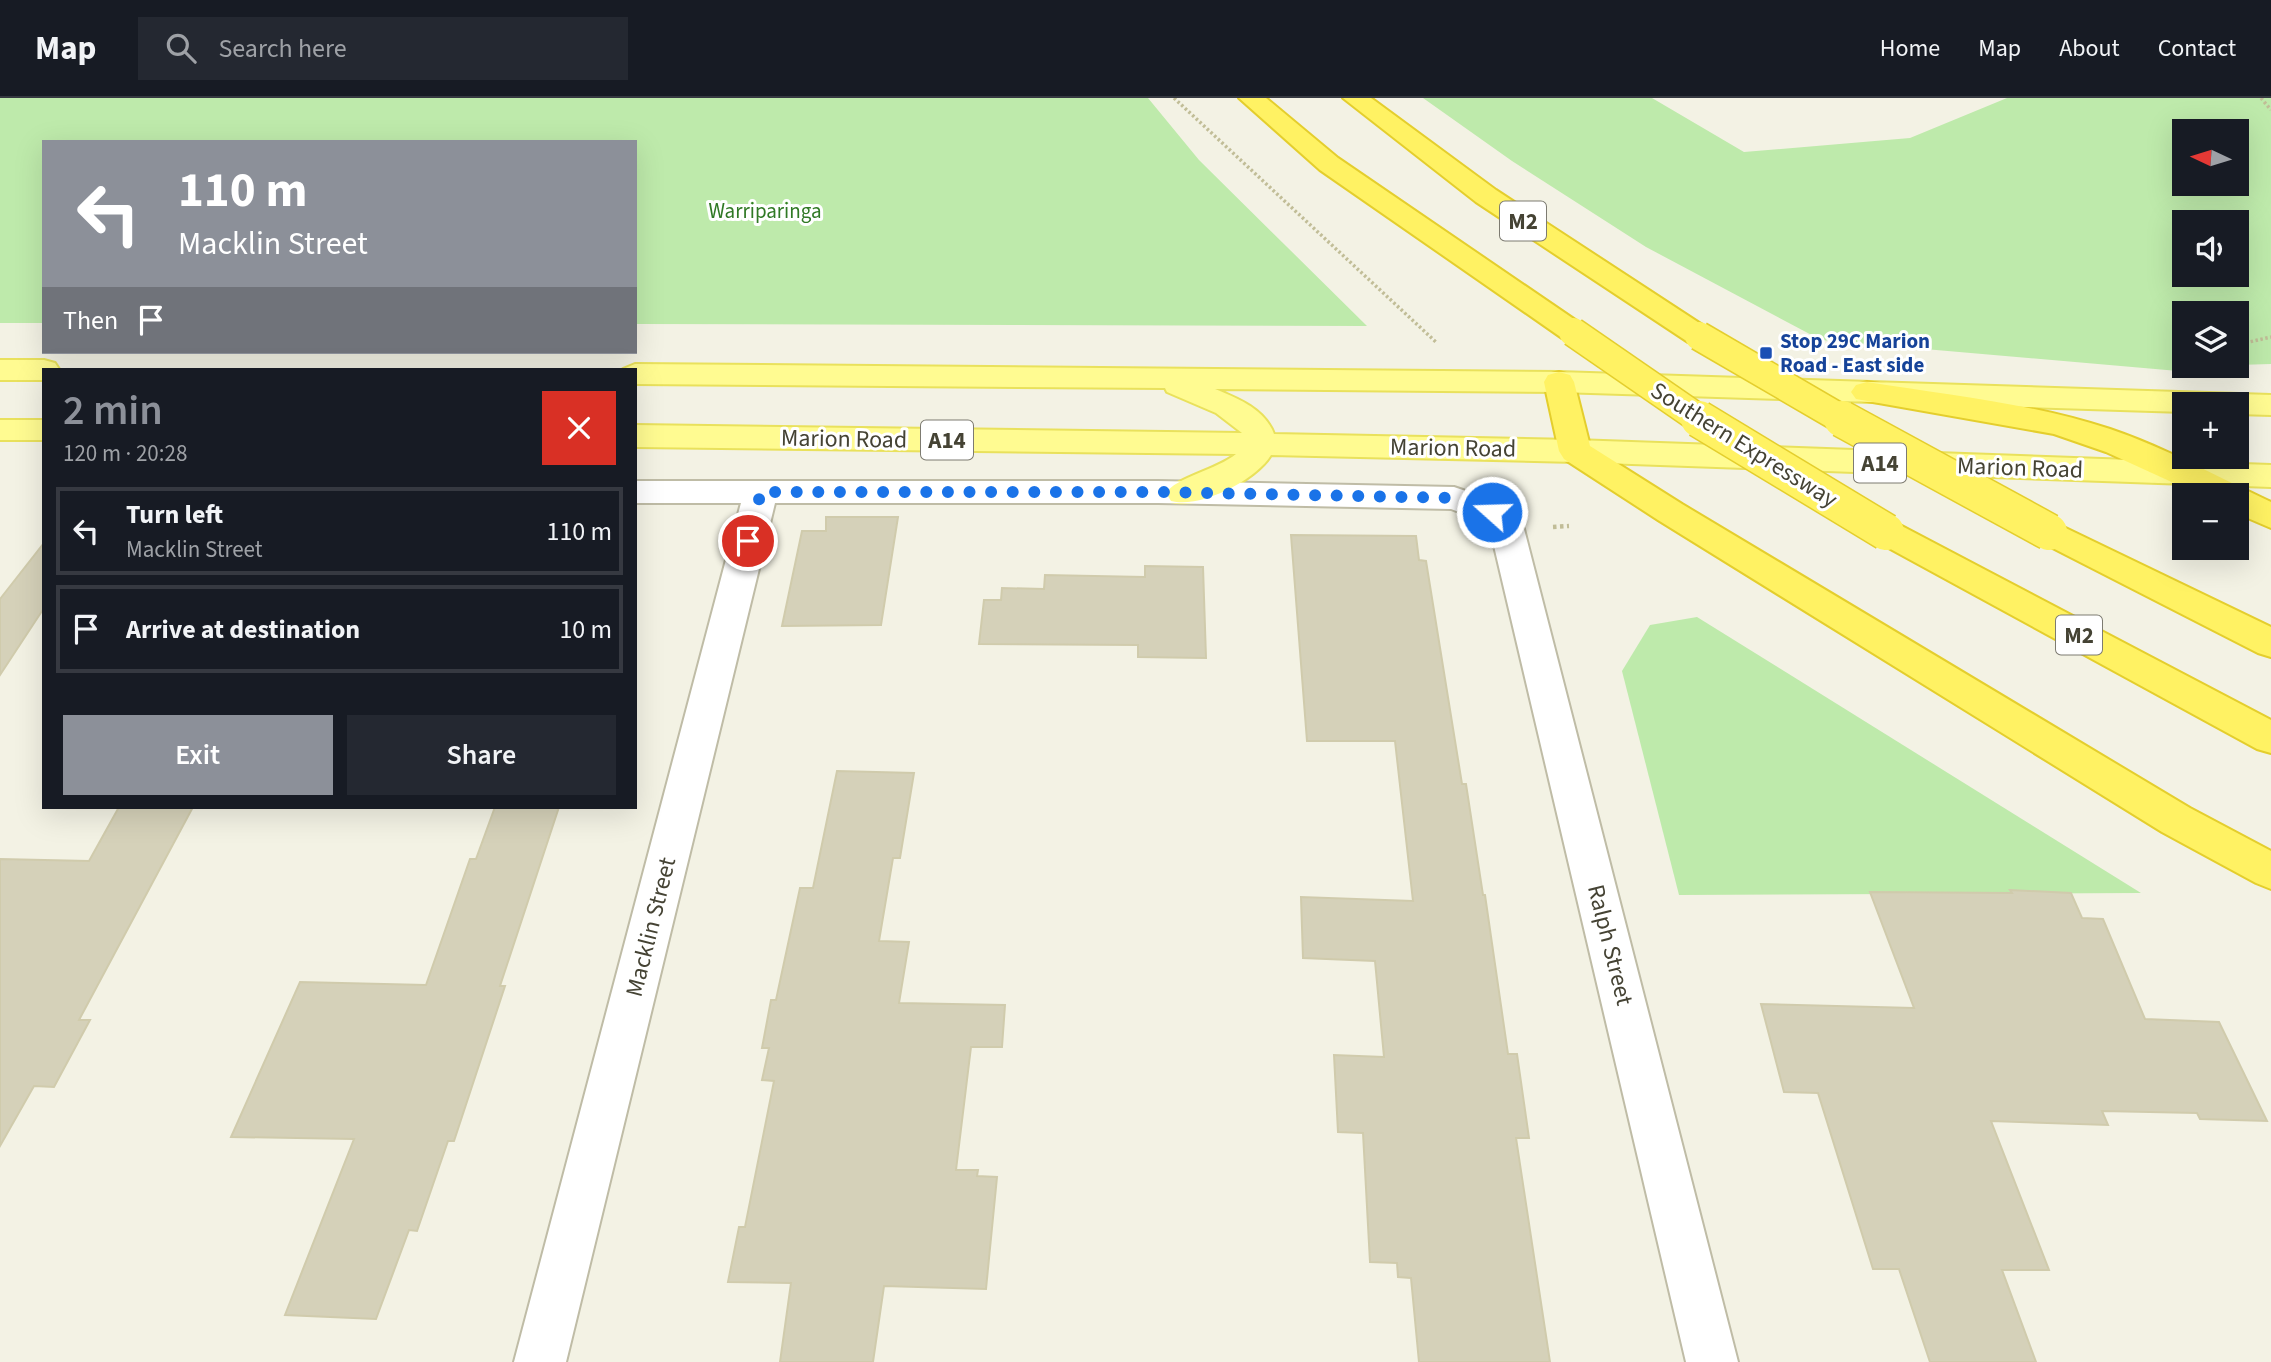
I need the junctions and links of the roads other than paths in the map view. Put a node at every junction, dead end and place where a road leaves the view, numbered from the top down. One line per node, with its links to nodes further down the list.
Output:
1 (1251, 98): 25 (highway, Southern Expressway / M2, bridge)
2 (1354, 98): 24 (highway, M2, bridge)
3 (0, 370): 4 (main road)
4 (42, 370)
5 (637, 374): 6 (main road)
6 (1163, 378): 7 (main road); 13 (main road)
7 (1559, 382): 8 (main road); 14 (highway)
8 (1867, 392): 9 (main road); 15 (highway)
9 (2271, 405)
10 (0, 430): 11 (main road)
11 (42, 430)
12 (637, 436): 13 (main road, Marion Road / A14)
13 (1259, 444): 14 (main road, Marion Road / A14); 20 (main road)
14 (1576, 451): 15 (main road, Marion Road / A14); 26 (highway)
15 (2184, 474): 16 (main road, Marion Road / A14); 17 (highway)
16 (2271, 476)
17 (2203, 483)
18 (637, 492): 19 (street, Marion Road)
19 (761, 492): 20 (street, Marion Road); 27 (street, Macklin Street)
20 (1182, 493): 23 (street, Marion Road)
21 (2249, 505): 22 (highway)
22 (2271, 516)
23 (1507, 529): 28 (street, Ralph Street)
24 (2271, 643)
25 (2271, 738)
26 (2271, 871)
27 (540, 1362)
28 (1712, 1362)

